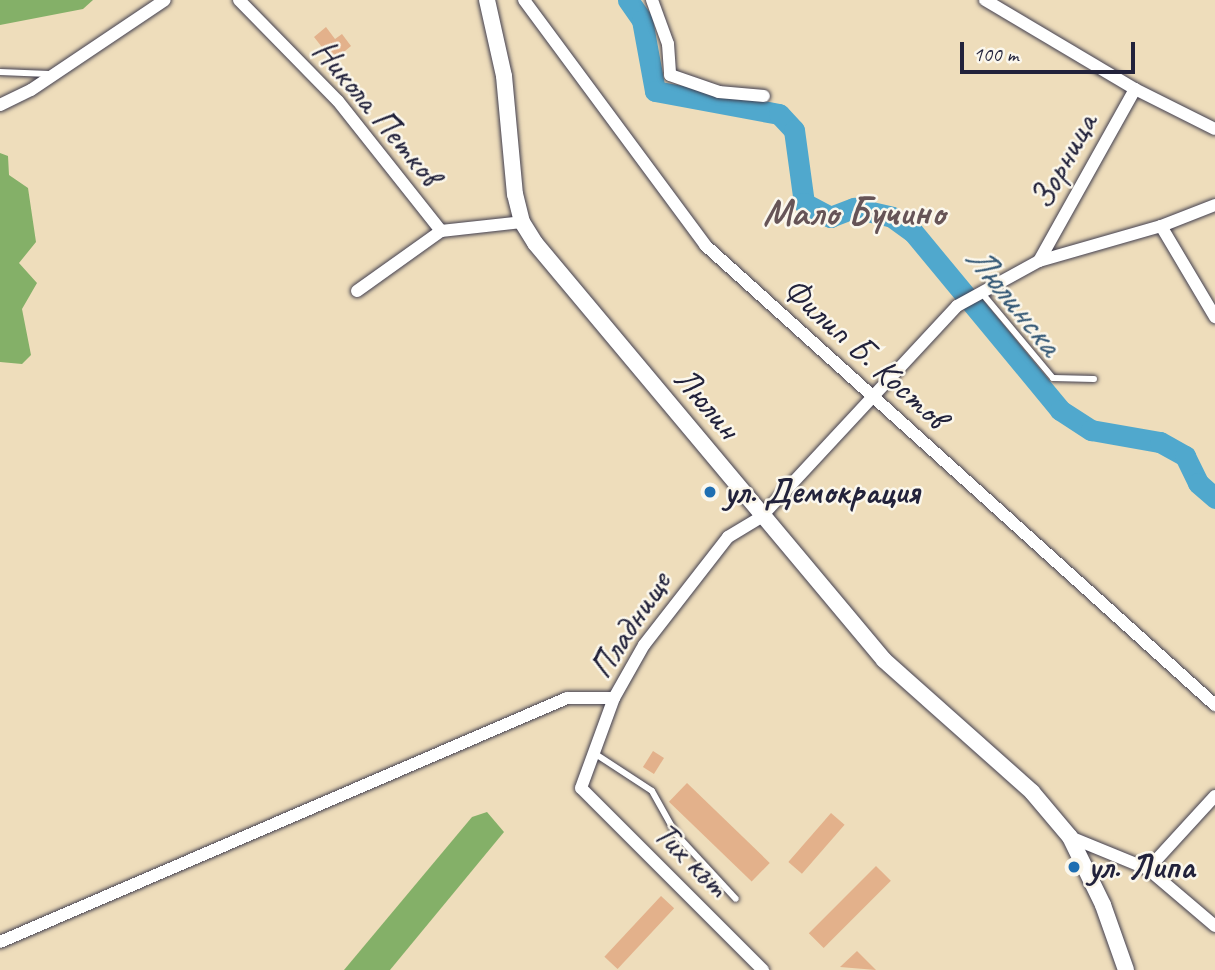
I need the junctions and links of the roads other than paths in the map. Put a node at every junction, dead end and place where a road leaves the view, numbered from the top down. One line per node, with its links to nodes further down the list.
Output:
1 (165, 0): 8 (street)
2 (239, 0): 16 (street, Никола Петков)
3 (487, 0): 14 (street, Люлин)
4 (524, 0): 22 (street, Филип Б. Костов)
5 (652, 0): 10 (street)
6 (985, 0): 9 (street)
7 (0, 72): 8 (lane)
8 (55, 74): 11 (street)
9 (1135, 89): 12 (street); 17 (street, Зорница)
10 (764, 96)
11 (0, 105)
12 (1215, 129)
13 (1215, 205): 15 (street, Пладнище)
14 (522, 222): 16 (street); 23 (street, Люлин)
15 (1161, 226): 17 (street, Пладнище); 20 (street)
16 (441, 231): 19 (street)
17 (1039, 261): 18 (street, Пладнище)
18 (979, 290): 21 (lane); 22 (street, Пладнище)
19 (358, 291)
20 (1215, 317)
21 (1094, 379)
22 (873, 398): 23 (street, Пладнище); 25 (street, Филип Б. Костов)
23 (761, 517): 24 (street, Пладнище); 29 (street, Люлин)
24 (614, 698): 26 (street, Пладнище); 33 (street)
25 (1215, 705)
26 (592, 752): 27 (street, Пладнище); 31 (lane)
27 (581, 789): 34 (street, Тих кът)
28 (1215, 796): 30 (street)
29 (1070, 837): 30 (street); 35 (street, Люлин)
30 (1148, 869): 32 (street)
31 (736, 899)
32 (1215, 926)
33 (0, 942)
34 (763, 970)
35 (1126, 970)

